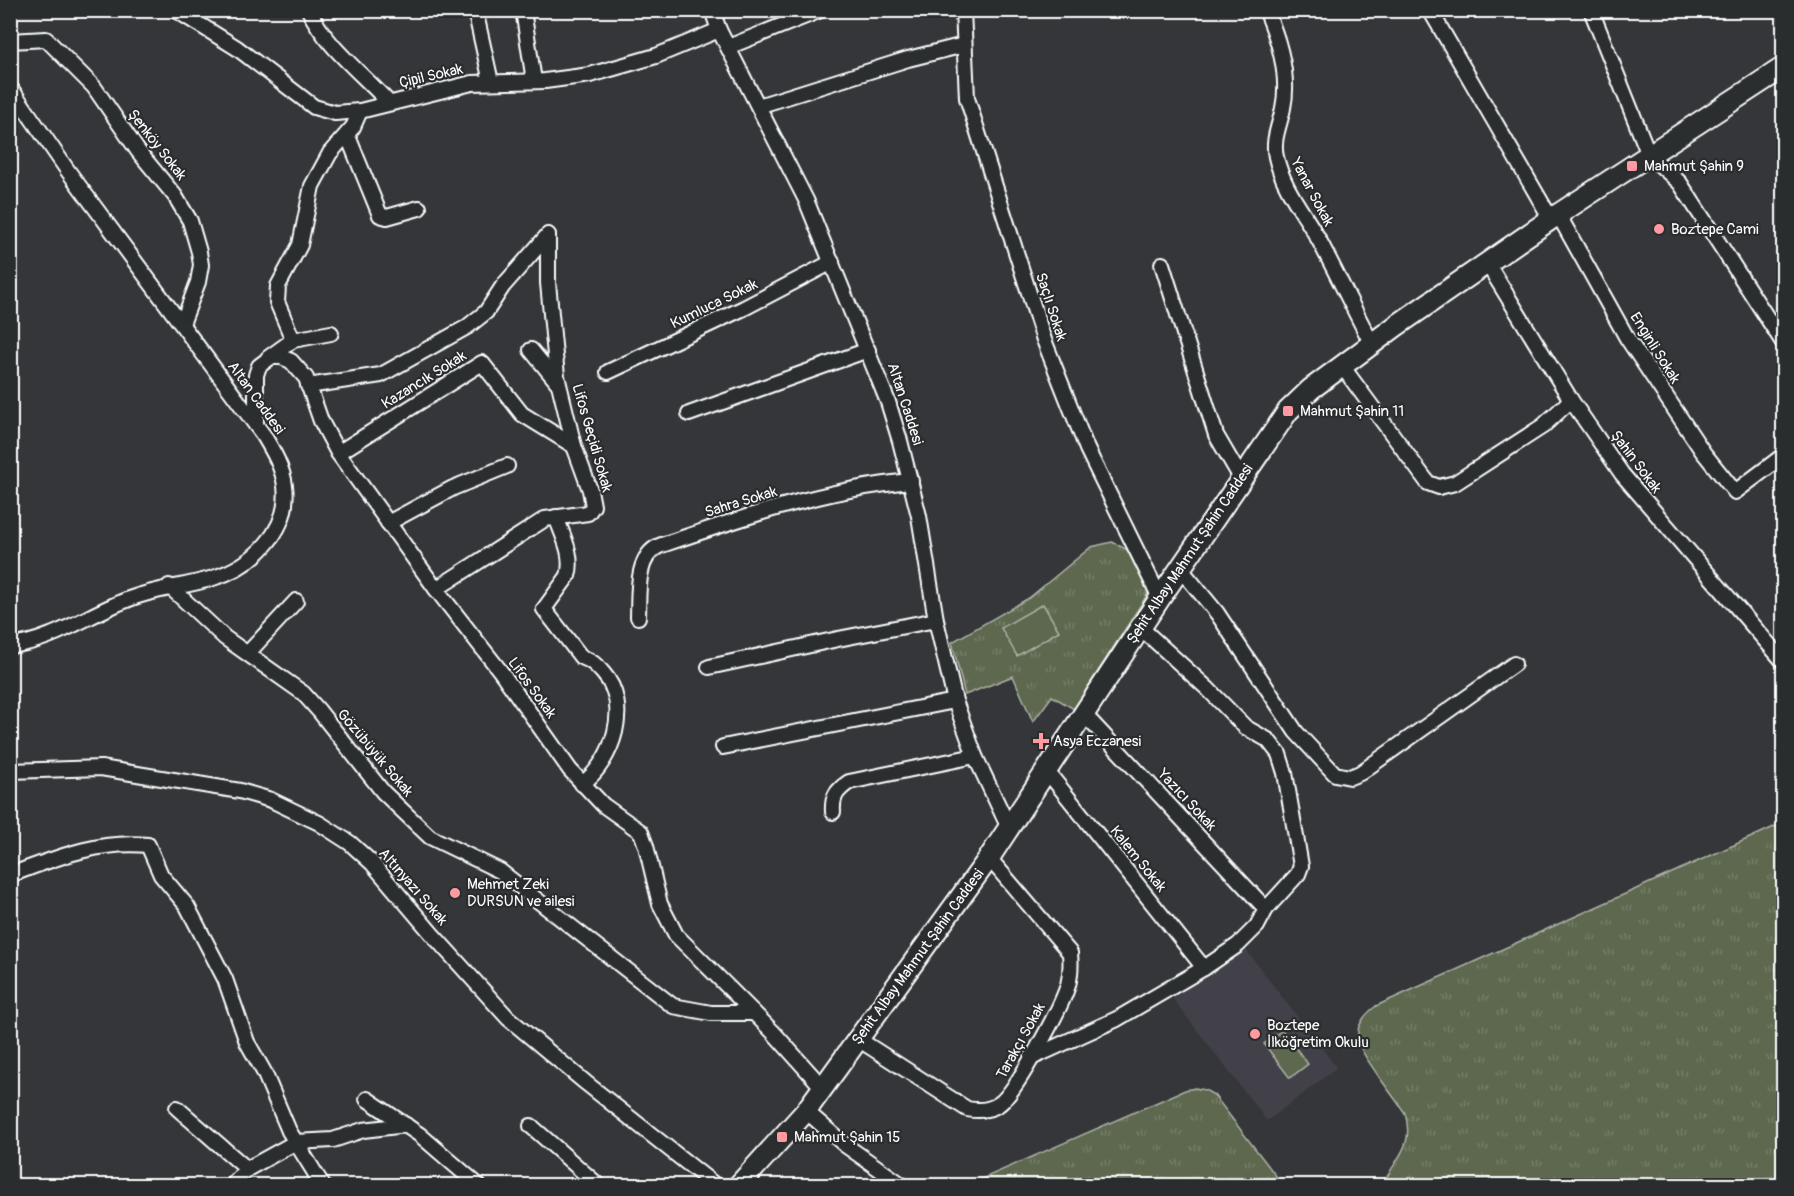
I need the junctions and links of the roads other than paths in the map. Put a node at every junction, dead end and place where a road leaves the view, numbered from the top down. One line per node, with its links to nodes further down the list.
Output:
1 (176, 10): 21 (street, Çipil Sokak)
2 (309, 10): 19 (street)
3 (474, 10): 17 (street)
4 (523, 10): 16 (street)
5 (712, 10): 11 (street, Altan Caddesi)
6 (821, 10): 14 (street)
7 (963, 10): 13 (street, Saçlı Sokak)
8 (1266, 10): 32 (street, Yanar Sokak)
9 (1430, 10): 25 (street, Enginli Sokak)
10 (1591, 10): 23 (street)
11 (719, 30): 14 (street, Altan Caddesi); 16 (street, Çipil Sokak)
12 (10, 42): 29 (street, Şenköy Sokak)
13 (964, 45): 20 (street); 55 (street, Saçlı Sokak)
14 (728, 47): 20 (street, Altan Caddesi)
15 (1784, 67): 23 (street, Şehit Albay Mahmut Şahin Caddesi)
16 (534, 81): 17 (street, Çipil Sokak)
17 (491, 82): 19 (street, Çipil Sokak)
18 (10, 87): 29 (street, Altan Caddesi)
19 (389, 103): 21 (street, Çipil Sokak)
20 (758, 106): 26 (street, Altan Caddesi)
21 (360, 111): 22 (street)
22 (347, 134): 24 (street); 31 (street)
23 (1649, 155): 25 (street, Şehit Albay Mahmut Şahin Caddesi); 33 (street)
24 (419, 208)
25 (1555, 216): 27 (street, Şehit Albay Mahmut Şahin Caddesi); 46 (street, Enginli Sokak)
26 (832, 262): 35 (street, Altan Caddesi); 38 (street, Kumluca Sokak)
27 (1487, 263): 32 (street, Şehit Albay Mahmut Şahin Caddesi); 41 (street, Şahin Sokak)
28 (1162, 264): 48 (street)
29 (182, 324): 43 (street, Altan Caddesi)
30 (331, 333): 31 (street)
31 (293, 340): 36 (street)
32 (1372, 344): 37 (street, Şehit Albay Mahmut Şahin Caddesi)
33 (1784, 344)
34 (531, 350): 39 (street)
35 (868, 350): 42 (street); 49 (street, Altan Caddesi)
36 (266, 359): 40 (street, Lifos Sokak); 43 (street)
37 (1342, 366): 41 (street); 48 (street, Şehit Albay Mahmut Şahin Caddesi)
38 (608, 372)
39 (559, 384): 40 (street, Lifos Geçidi Sokak); 44 (street, Lifos Geçidi Sokak)
40 (308, 386): 45 (street, Lifos Sokak)
41 (1571, 400): 62 (street, Şahin Sokak)
42 (688, 414)
43 (256, 425): 53 (street, Altan Caddesi)
44 (574, 446): 45 (street, Kazancık Sokak); 50 (street, Lifos Geçidi Sokak)
45 (338, 453): 51 (street, Lifos Sokak)
46 (1784, 455)
47 (507, 466): 51 (street)
48 (1241, 478): 52 (street, Şehit Albay Mahmut Şahin Caddesi)
49 (911, 481): 57 (street, Sahra Sokak); 58 (street, Altan Caddesi)
50 (556, 518): 54 (street, Lifos Geçidi Sokak); 71 (street)
51 (388, 523): 54 (street, Lifos Sokak)
52 (1180, 568): 55 (street, Şehit Albay Mahmut Şahin Caddesi); 63 (street)
53 (169, 586): 60 (street, Altan Caddesi); 61 (street, Gözübüyük Sokak)
54 (436, 589): 71 (street, Lifos Sokak)
55 (1160, 598): 59 (street, Şehit Albay Mahmut Şahin Caddesi)
56 (296, 601): 61 (street)
57 (638, 617)
58 (936, 620): 64 (street); 65 (street, Altan Caddesi)
59 (1141, 628): 66 (street, Şehit Albay Mahmut Şahin Caddesi); 76 (street)
60 (10, 646)
61 (248, 653): 78 (street, Gözübüyük Sokak)
62 (1784, 662)
63 (1514, 664)
64 (709, 667)
65 (955, 701): 67 (street); 68 (street, Altan Caddesi)
66 (1083, 713): 69 (street, Şehit Albay Mahmut Şahin Caddesi); 76 (street, Yazıcı Sokak)
67 (723, 747)
68 (975, 756): 72 (street); 73 (street, Altan Caddesi)
69 (1046, 770): 73 (street, Şehit Albay Mahmut Şahin Caddesi); 77 (street, Kalem Sokak)
70 (10, 771): 93 (street, Altınyazı Sokak)
71 (582, 784): 78 (street, Lifos Sokak)
72 (833, 813)
73 (1009, 828): 74 (street, Şehit Albay Mahmut Şahin Caddesi)
74 (989, 858): 79 (street, Şehit Albay Mahmut Şahin Caddesi); 80 (street, Tarakçı Sokak)
75 (10, 875): 87 (street)
76 (1266, 909): 77 (street)
77 (1204, 968): 80 (street)
78 (754, 1012): 81 (street, Lifos Sokak)
79 (858, 1039): 80 (street, Tarakçı Sokak); 81 (street, Şehit Albay Mahmut Şahin Caddesi)
80 (1031, 1058)
81 (823, 1088): 84 (street, Şehit Albay Mahmut Şahin Caddesi)
82 (367, 1099): 85 (street)
83 (177, 1108): 88 (street)
84 (806, 1111): 94 (street, Şehit Albay Mahmut Şahin Caddesi); 95 (street)
85 (406, 1125): 87 (street); 91 (street)
86 (531, 1126): 92 (street)
87 (296, 1142): 88 (street); 90 (street)
88 (247, 1169): 89 (street)
89 (232, 1185)
90 (323, 1185)
91 (479, 1185)
92 (599, 1185)
93 (716, 1185)
94 (738, 1185)
95 (902, 1185)

